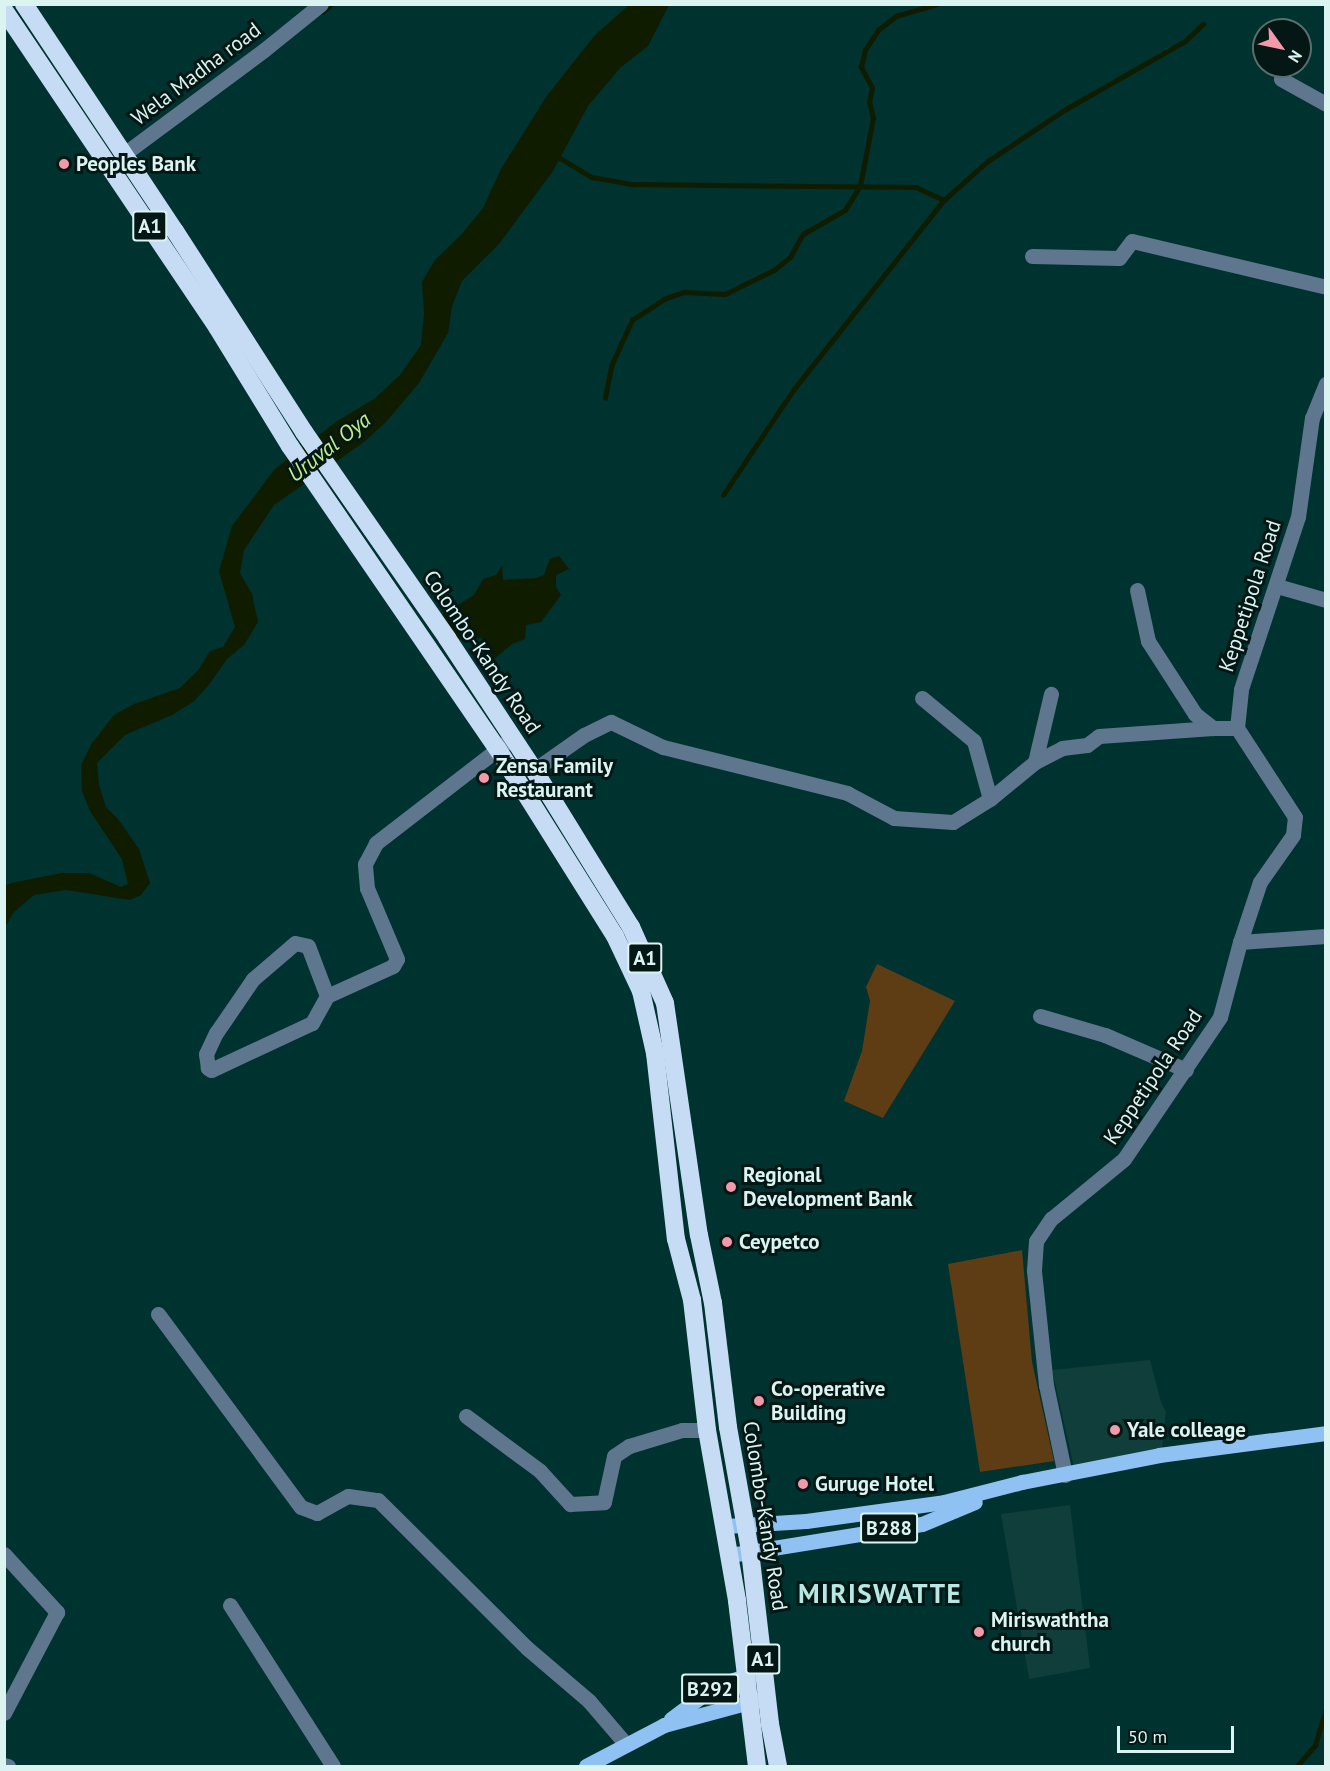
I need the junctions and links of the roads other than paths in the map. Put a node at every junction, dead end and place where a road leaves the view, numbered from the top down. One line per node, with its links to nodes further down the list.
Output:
1 (24, 4): 6 (highway, A1)
2 (321, 4): 6 (street, Wela Madha road)
3 (4, 10): 7 (highway, A1)
4 (1281, 80): 5 (street)
5 (1326, 104)
6 (124, 154): 7 (highway, A1)
7 (168, 237): 19 (highway, Colombo-Kandy Road / A1); 19 (highway, Colombo-Kandy Road / A1)
8 (1032, 256): 9 (street)
9 (1326, 287)
10 (1326, 384): 11 (street, Keppetipola Road)
11 (1319, 421): 12 (street, Keppetipola Road)
12 (1277, 586): 14 (street); 18 (street, Keppetipola Road)
13 (1137, 590): 17 (street)
14 (1326, 600)
15 (1052, 694): 20 (street)
16 (922, 698): 22 (street)
17 (1213, 728): 18 (street); 20 (street)
18 (1237, 728): 24 (street, Keppetipola Road)
19 (504, 743): 21 (highway, Colombo-Kandy Road / A1); 25 (street); 29 (highway, Colombo-Kandy Road / A1)
20 (1035, 762): 22 (street)
21 (534, 770): 22 (street); 28 (highway, Colombo-Kandy Road / A1)
22 (990, 799)
23 (1326, 936): 24 (street)
24 (1240, 942): 27 (street, Keppetipola Road)
25 (327, 996): 25 (street)
26 (1040, 1017): 27 (street)
27 (1186, 1070): 34 (street, Keppetipola Road)
28 (699, 1235): 29 (highway); 36 (highway, Colombo-Kandy Road / A1)
29 (676, 1239): 32 (highway, Colombo-Kandy Road / A1)
30 (158, 1314): 48 (street)
31 (466, 1416): 32 (street)
32 (707, 1430): 37 (highway, Colombo-Kandy Road / A1)
33 (1326, 1432): 34 (main road, B288)
34 (1065, 1475): 35 (main road, B288)
35 (1022, 1482): 36 (main road, B288); 38 (main road, B288)
36 (746, 1525): 37 (main road); 38 (highway, Colombo-Kandy Road / A1)
37 (725, 1526): 40 (highway, Colombo-Kandy Road / A1)
38 (750, 1551): 40 (main road); 42 (highway, Colombo-Kandy Road / A1)
39 (4, 1554): 46 (street)
40 (730, 1555): 43 (highway, Colombo-Kandy Road / A1)
41 (230, 1605): 49 (street)
42 (764, 1671): 43 (main road, B292); 44 (highway, Colombo-Kandy Road / A1)
43 (746, 1675): 45 (highway, Colombo-Kandy Road / A1); 47 (main road, B292)
44 (768, 1698): 45 (main road, B292); 52 (highway, Colombo-Kandy Road / A1)
45 (749, 1702): 47 (main road, B292); 51 (highway, Colombo-Kandy Road / A1)
46 (4, 1713)
47 (664, 1725): 48 (main road, B292)
48 (625, 1743): 50 (main road, B292)
49 (333, 1767)
50 (586, 1767)
51 (757, 1767)
52 (778, 1767)

